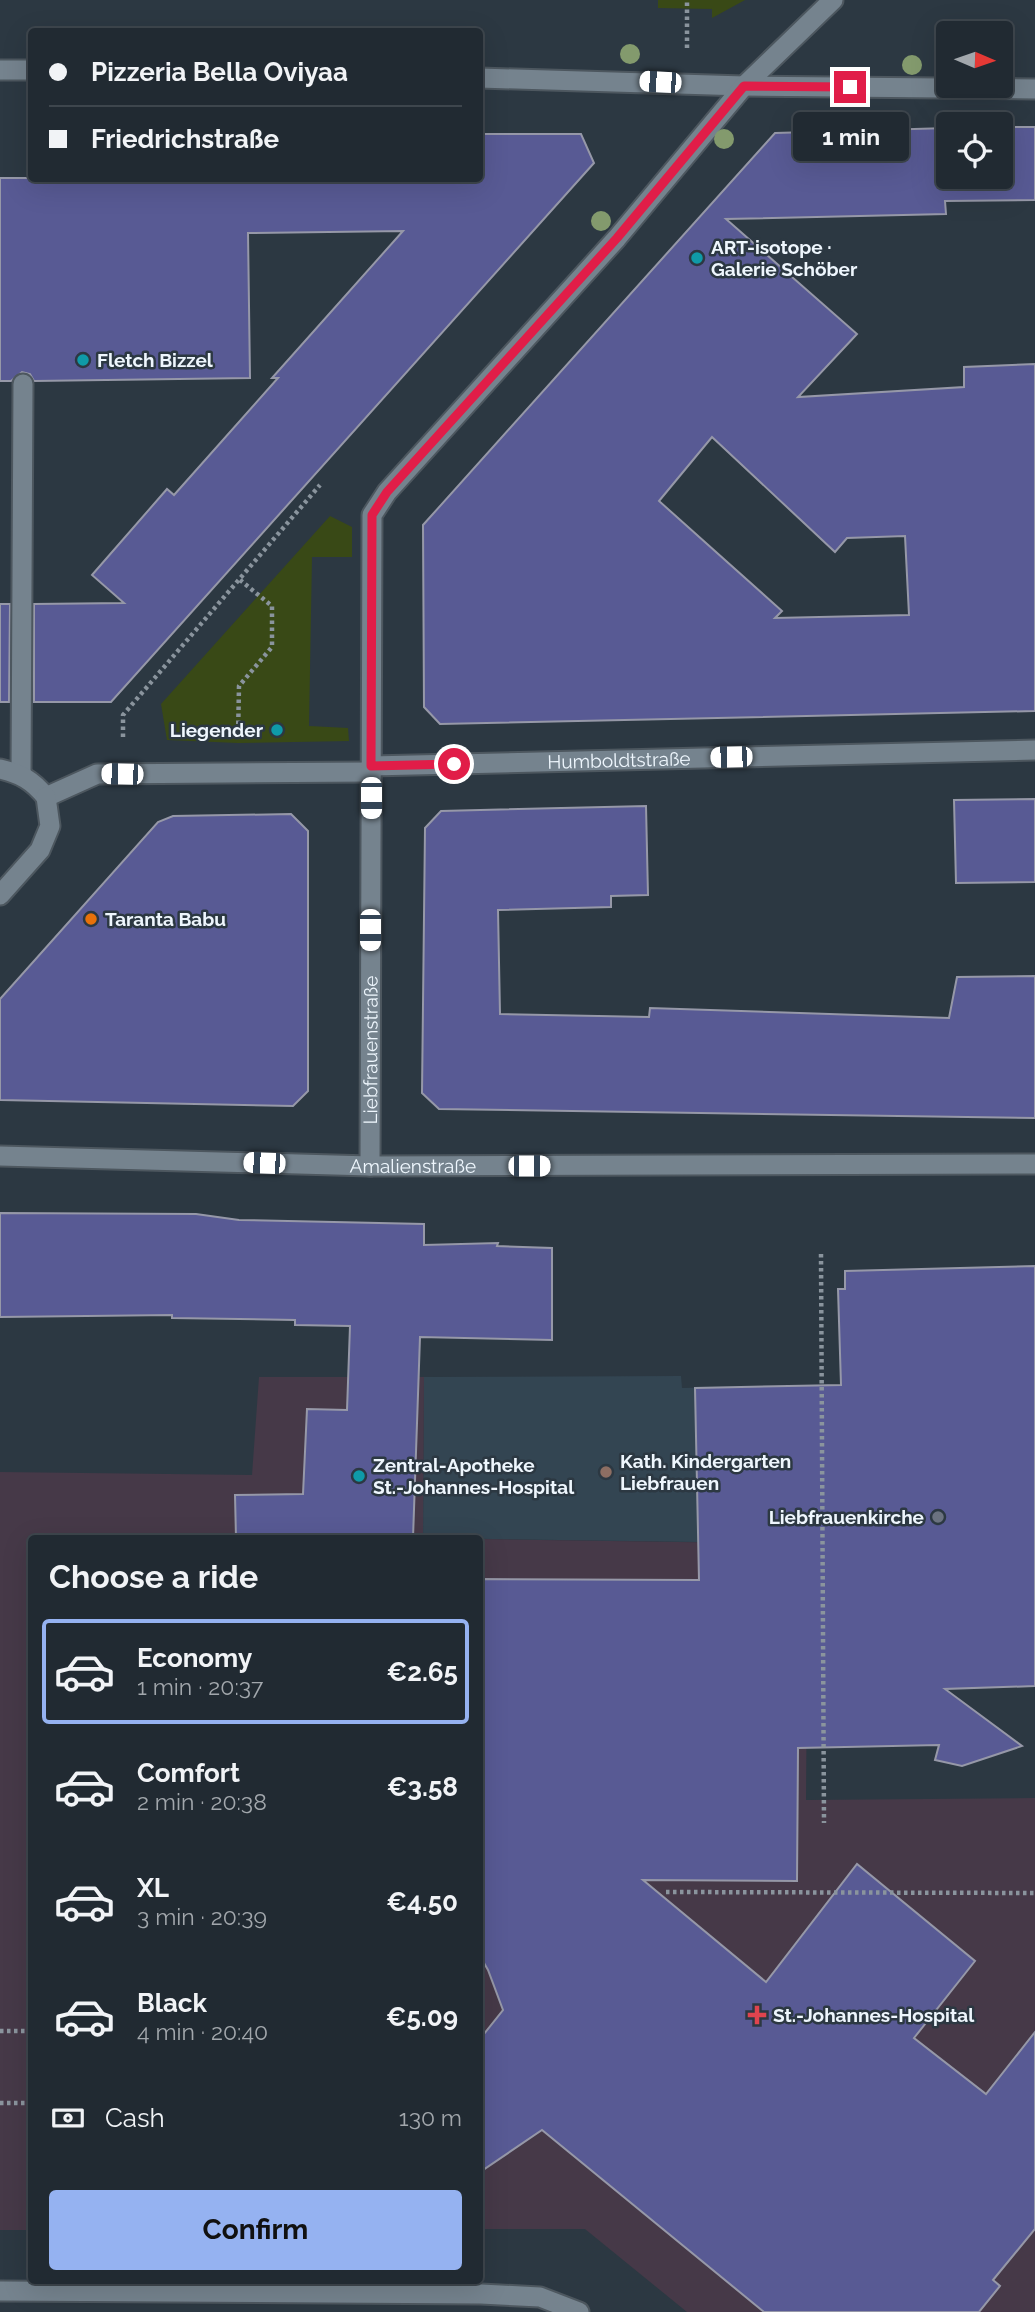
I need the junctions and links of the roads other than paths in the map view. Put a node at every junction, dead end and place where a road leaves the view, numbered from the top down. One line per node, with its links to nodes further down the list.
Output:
1 (833, 0): 5 (street, Liebfrauenstraße)
2 (0, 70): 3 (street)
3 (28, 71)
4 (483, 78): 5 (street)
5 (744, 86): 6 (street); 10 (street, Liebfrauenstraße)
6 (1035, 89)
7 (23, 384): 11 (street)
8 (1035, 750): 10 (street, Humboldtstraße)
9 (0, 769): 11 (street)
10 (371, 769): 12 (street, Humboldtstraße); 16 (street, Liebfrauenstraße)
11 (21, 774): 12 (street)
12 (46, 797): 13 (street)
13 (0, 895)
14 (0, 1156): 16 (street, Amalienstraße)
15 (1035, 1164): 16 (street, Amalienstraße)
16 (370, 1166)
17 (0, 2291): 18 (street)
18 (579, 2312)

